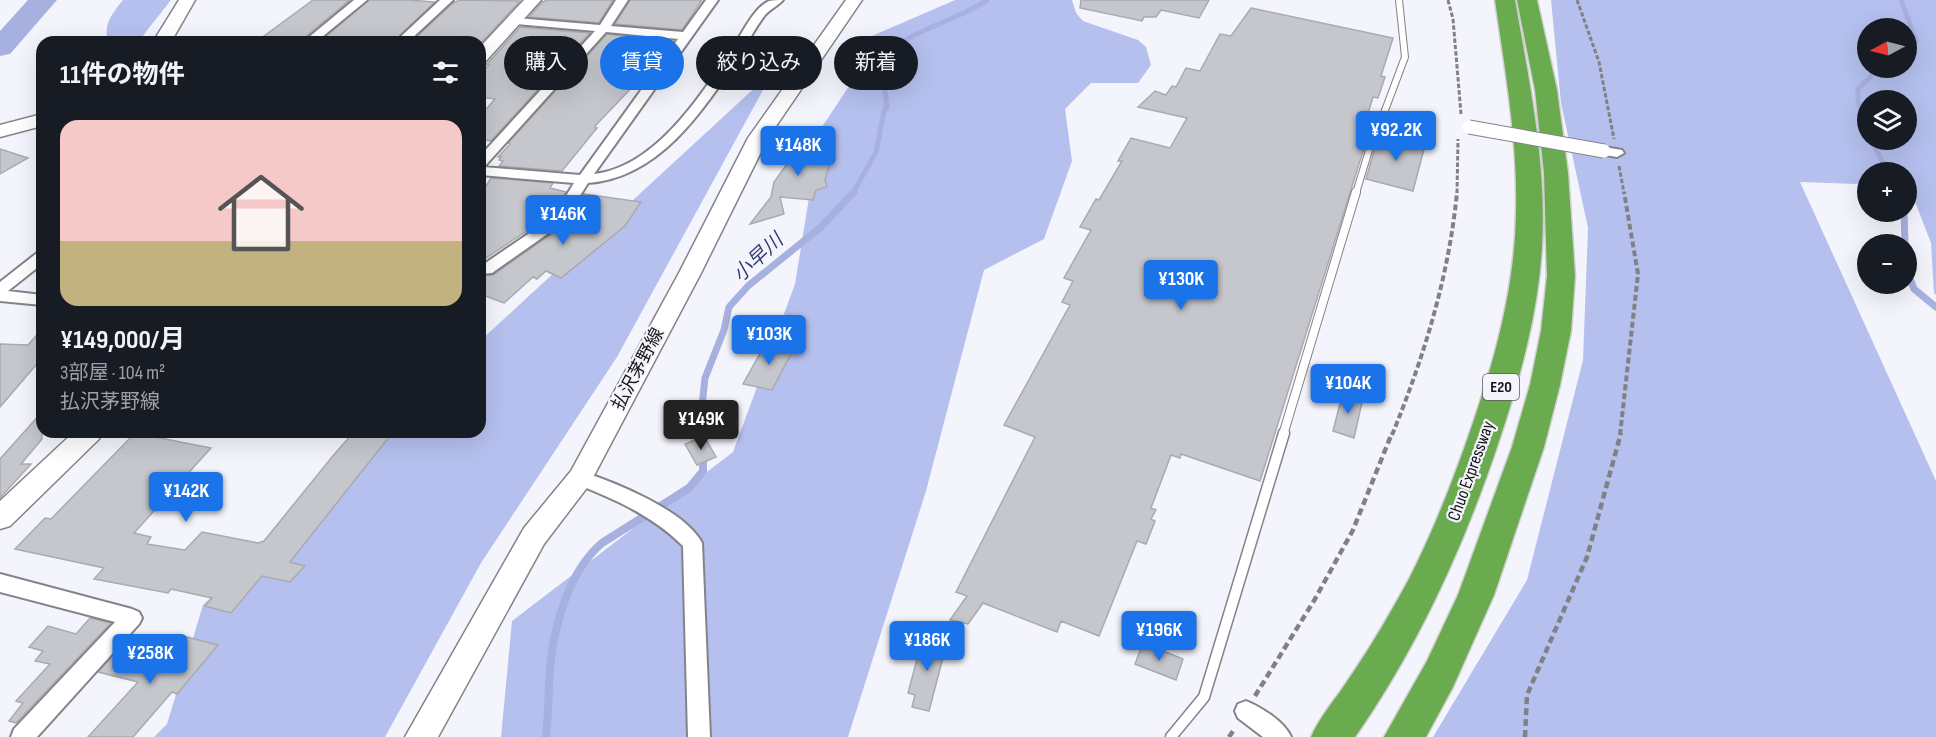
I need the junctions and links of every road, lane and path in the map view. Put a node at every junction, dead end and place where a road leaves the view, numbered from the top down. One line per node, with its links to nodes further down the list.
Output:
1 (186, 0): 16 (main road)
2 (361, 0): 17 (street)
3 (447, 0): 18 (street)
4 (533, 0): 14 (main road)
5 (622, 0): 15 (street)
6 (712, 0): 19 (street)
7 (777, 0): 27 (street)
8 (854, 0): 34 (main road, 払沢茅野線)
9 (1400, 0): 41 (lane)
10 (1448, 0): 22 (path)
11 (1505, 0): 43 (highway, Chuo Expressway / E20)
12 (1527, 0): 44 (highway, E20)
13 (1577, 0): 24 (path)
14 (516, 21): 15 (street); 20 (main road)
15 (603, 28): 19 (street); 25 (street)
16 (165, 36)
17 (316, 36)
18 (408, 36)
19 (688, 36): 27 (street)
20 (486, 51)
21 (36, 122): 23 (main road)
22 (1465, 127): 24 (street, bridge); 37 (path)
23 (0, 131)
24 (1611, 152): 45 (path)
25 (486, 157)
26 (486, 171): 27 (street)
27 (585, 179): 29 (street)
28 (36, 261): 30 (street)
29 (486, 268)
30 (0, 290)
31 (0, 296): 32 (street)
32 (36, 299)
33 (84, 438): 35 (main road)
34 (580, 478): 39 (main road, 払沢茅野線); 40 (street)
35 (0, 518)
36 (0, 583): 38 (street)
37 (1246, 711): 42 (street)
38 (22, 737)
39 (421, 737)
40 (699, 737)
41 (1172, 737)
42 (1280, 737)
43 (1331, 737)
44 (1404, 737)
45 (1525, 737)

